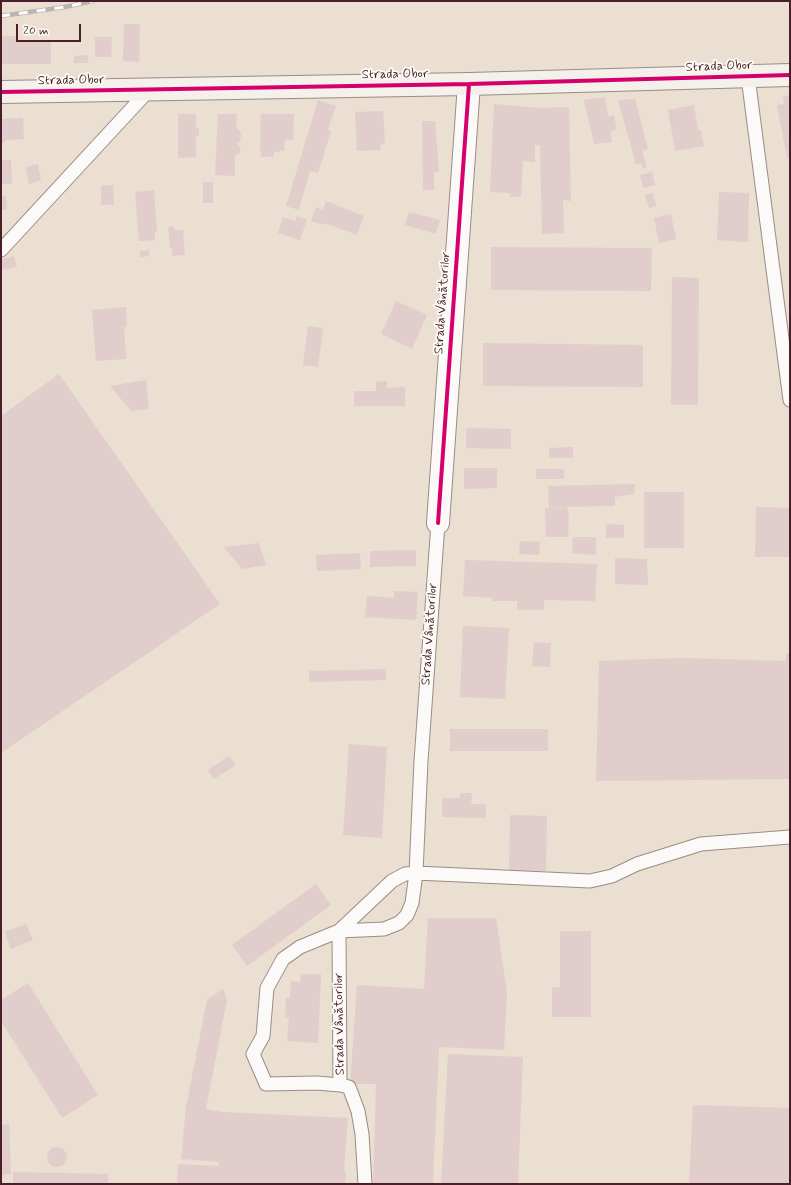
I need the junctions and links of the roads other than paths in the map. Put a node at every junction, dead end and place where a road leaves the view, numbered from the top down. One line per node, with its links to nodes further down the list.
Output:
1 (790, 75): 2 (street, Strada Obor)
2 (748, 77): 3 (street, Strada Obor); 7 (lane)
3 (469, 84): 4 (street, Strada Obor); 8 (street, Strada Vânătorilor)
4 (149, 90): 5 (street, Strada Obor); 6 (lane)
5 (1, 92)
6 (1, 250)
7 (790, 400)
8 (438, 523): 10 (lane, Strada Vânătorilor)
9 (790, 837): 10 (lane)
10 (416, 873): 11 (lane, Strada Vânătorilor); 11 (lane, Strada Vânătorilor)
11 (339, 931): 12 (lane, Strada Vânătorilor); 12 (lane, Strada Vânătorilor)
12 (340, 1085): 13 (lane)
13 (365, 1184)

